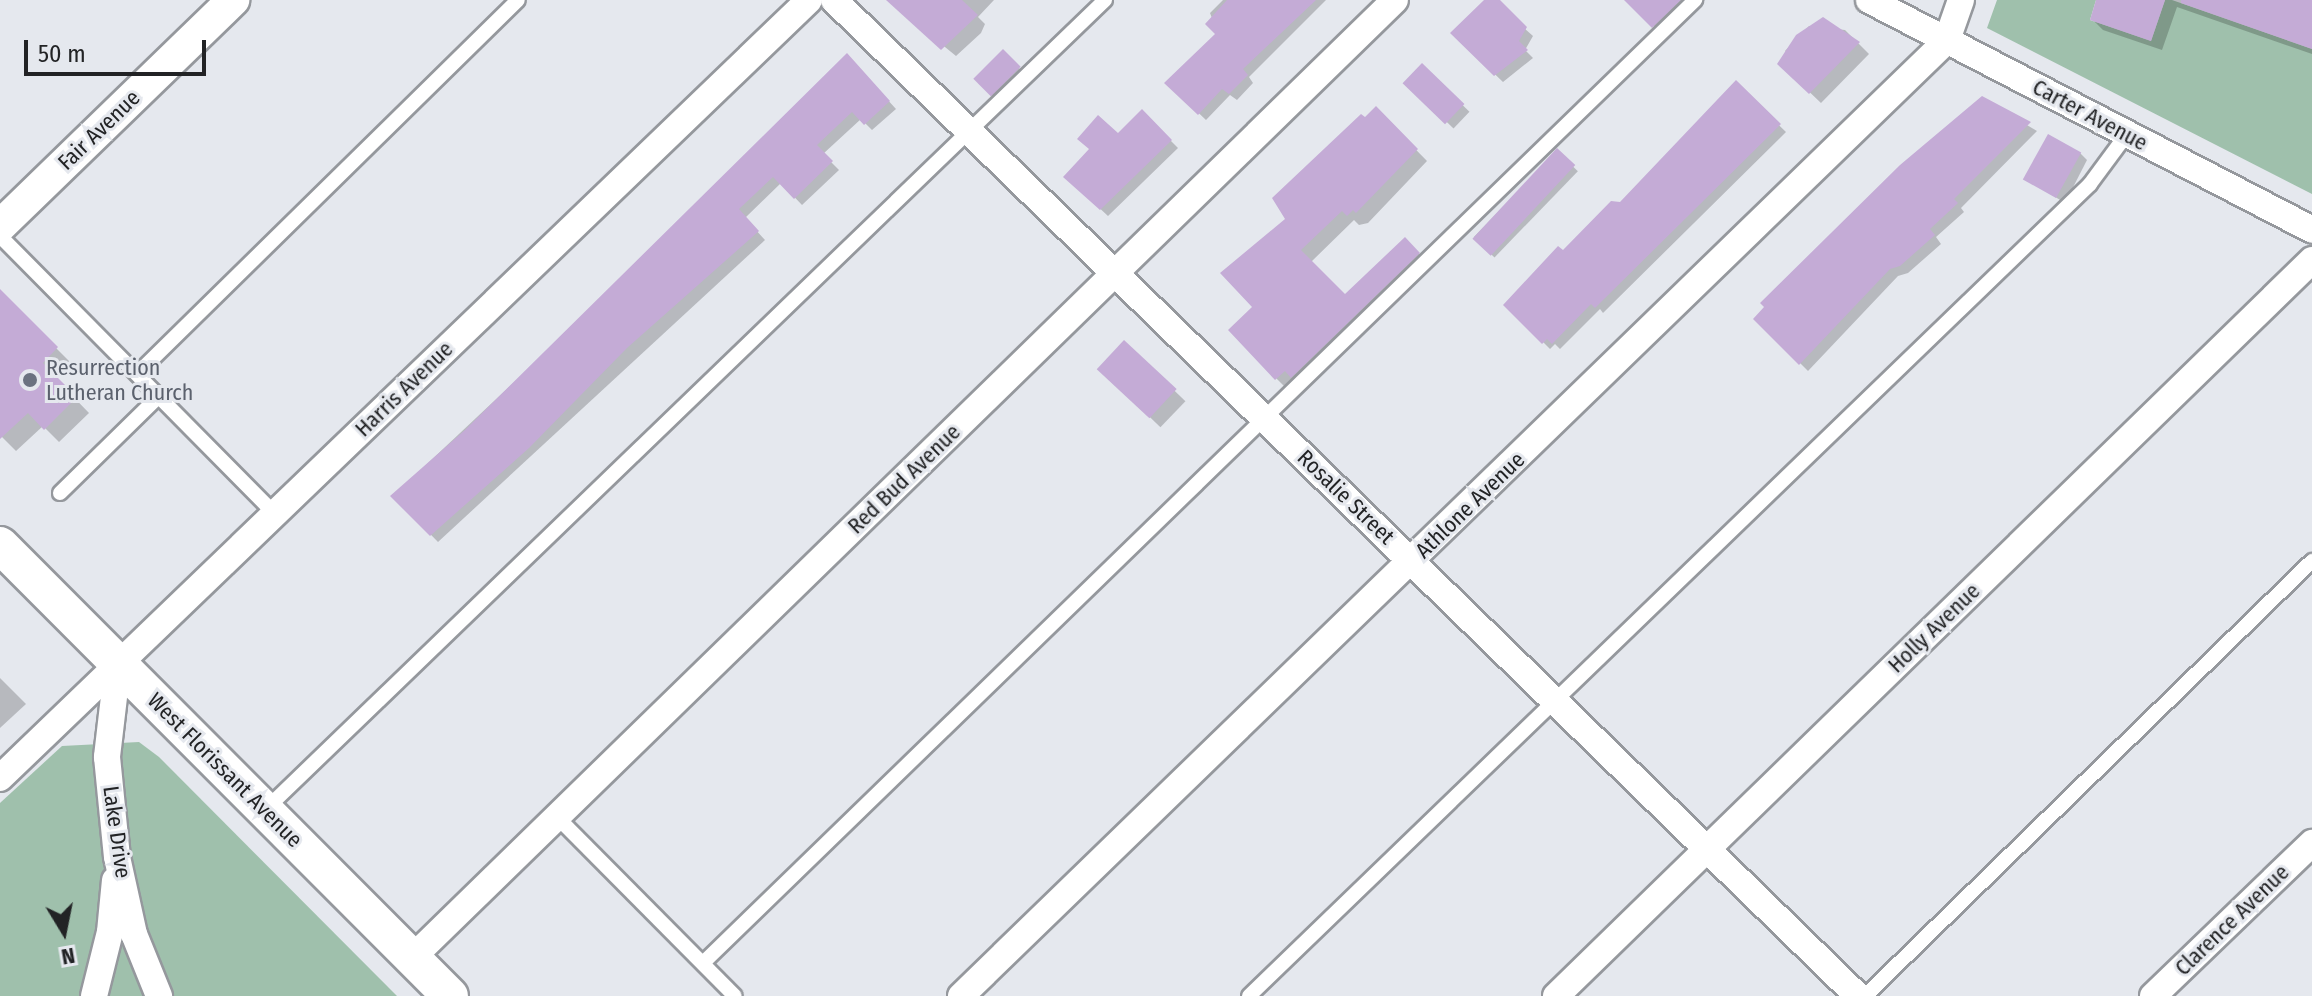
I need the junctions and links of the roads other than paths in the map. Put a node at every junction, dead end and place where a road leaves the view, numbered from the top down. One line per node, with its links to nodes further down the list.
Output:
1 (233, 0): 13 (street, Fair Avenue)
2 (518, 0): 18 (lane)
3 (809, 0): 22 (street, Harris Avenue)
4 (834, 0): 11 (street, Rosalie Street)
5 (1105, 0): 11 (lane)
6 (1395, 0): 17 (street, Red Bud Avenue)
7 (1695, 0): 20 (lane)
8 (1869, 0): 10 (street, Carter Avenue)
9 (1961, 0): 10 (street, Athlone Avenue)
10 (1947, 40): 12 (street, Carter Avenue); 25 (street, Athlone Avenue)
11 (971, 131): 17 (street, Rosalie Street); 29 (lane)
12 (2127, 134): 14 (street, Carter Avenue); 27 (lane)
13 (0, 226)
14 (2312, 230)
15 (0, 236): 18 (lane)
16 (2312, 260): 32 (street, Holly Avenue)
17 (1117, 272): 20 (street, Rosalie Street); 30 (street, Red Bud Avenue)
18 (138, 373): 19 (lane)
19 (159, 396): 21 (lane); 22 (lane)
20 (1266, 418): 25 (street, Rosalie Street); 35 (lane)
21 (60, 493)
22 (274, 513): 26 (street, Harris Avenue)
23 (0, 545): 26 (main road, West Florissant Avenue)
24 (2312, 561): 44 (lane)
25 (1412, 562): 27 (street, Rosalie Street); 40 (street, Athlone Avenue)
26 (118, 663): 28 (street, Harris Avenue); 29 (main road, West Florissant Avenue); 33 (street, Lake Drive)
27 (1553, 701): 32 (street, Rosalie Street); 41 (lane)
28 (0, 778)
29 (265, 810): 34 (main road, West Florissant Avenue)
30 (557, 817): 34 (street, Red Bud Avenue); 35 (lane)
31 (2312, 843): 45 (street, Clarence Avenue)
32 (1706, 850): 42 (street, Holly Avenue); 43 (street, Rosalie Street)
33 (117, 857): 36 (street); 37 (street, Lake Drive)
34 (413, 957): 38 (main road, West Florissant Avenue)
35 (703, 963): 39 (lane)
36 (94, 996)
37 (159, 996)
38 (450, 996)
39 (735, 996)
40 (961, 996)
41 (1249, 996)
42 (1556, 996)
43 (1858, 996)
44 (1865, 996)
45 (2153, 996)

